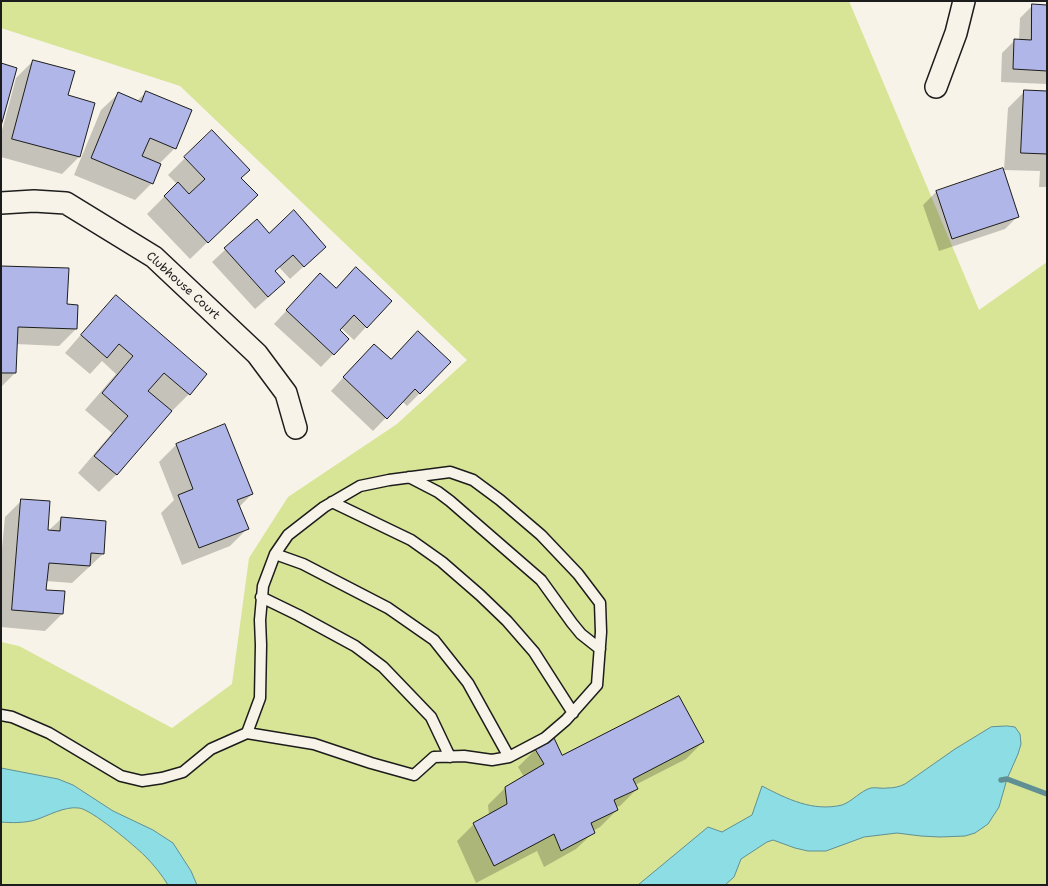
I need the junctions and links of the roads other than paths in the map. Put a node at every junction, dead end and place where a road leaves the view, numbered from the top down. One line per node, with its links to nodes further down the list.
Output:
1 (964, 1): 2 (street)
2 (936, 87)
3 (1, 203): 4 (street, Clubhouse Court)
4 (296, 428)
5 (409, 477): 6 (lane); 9 (lane); 9 (lane)
6 (332, 502): 7 (lane); 10 (lane)
7 (274, 554): 8 (lane); 14 (lane)
8 (261, 597): 12 (lane); 13 (lane)
9 (600, 649): 10 (lane)
10 (573, 713): 14 (lane)
11 (1, 715): 12 (lane)
12 (246, 733): 13 (lane)
13 (450, 757): 14 (lane)
14 (509, 757)

